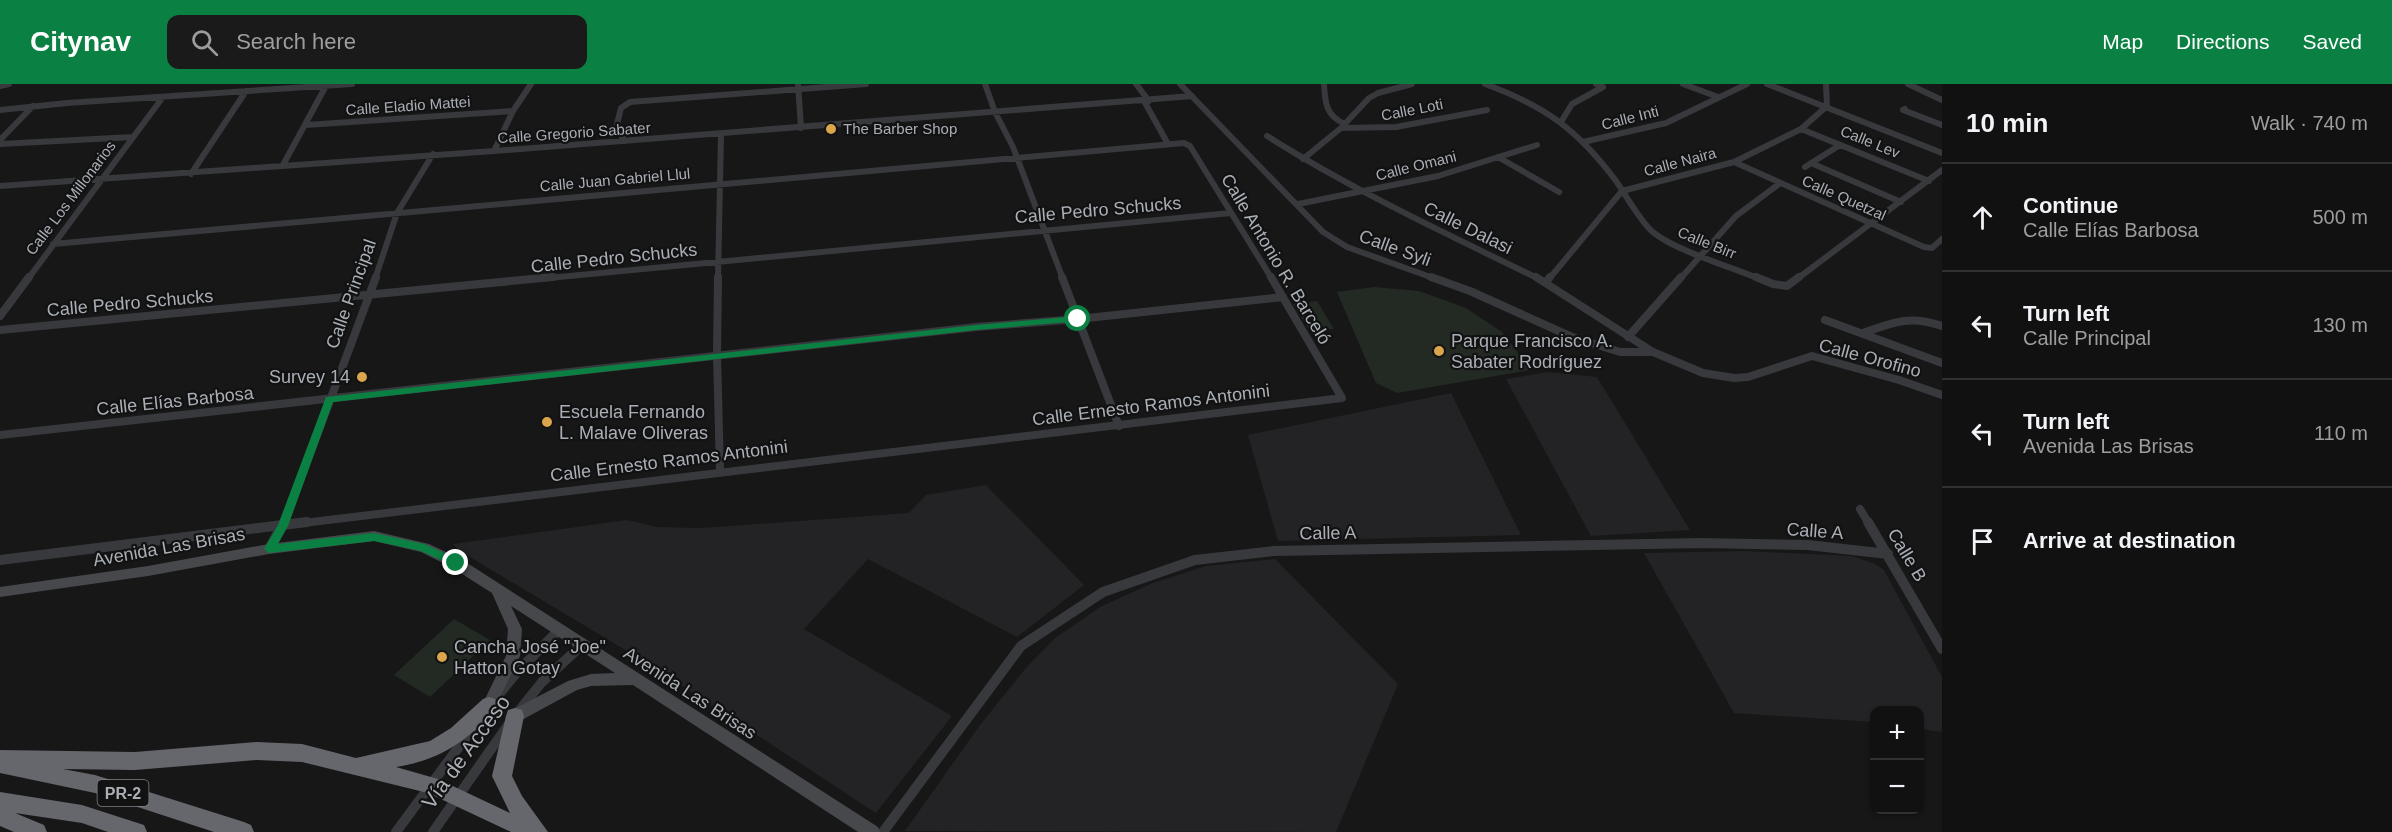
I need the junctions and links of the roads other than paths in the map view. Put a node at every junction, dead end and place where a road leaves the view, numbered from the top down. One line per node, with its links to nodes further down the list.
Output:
1 (9, 84): 18 (street)
2 (352, 84): 17 (street)
3 (531, 84): 31 (street)
4 (866, 84): 19 (street)
5 (985, 84): 32 (street)
6 (1136, 84): 25 (street)
7 (1180, 84): 21 (street, Calle Syli)
8 (1324, 84): 36 (street)
9 (1412, 84): 36 (street)
10 (1485, 84): 33 (street, Calle Birr)
11 (1596, 84): 33 (street)
12 (1683, 84): 23 (street)
13 (1747, 84): 23 (street, Calle Inti)
14 (1767, 84): 27 (street)
15 (1826, 84): 27 (street)
16 (1908, 84): 24 (street)
17 (326, 85): 20 (street); 34 (street)
18 (0, 86)
19 (798, 86): 37 (street); 43 (street)
20 (246, 91): 22 (street); 60 (street)
21 (1192, 96): 25 (street, Calle Gregorio Sabater); 70 (street, Calle Syli)
22 (163, 97): 26 (street); 41 (street, Calle Los Millonarios)
23 (1718, 97): 44 (street, Calle Inti)
24 (1942, 100)
25 (1147, 101): 32 (street, Calle Gregorio Sabater); 47 (street)
26 (33, 106): 29 (street); 42 (street)
27 (1827, 106): 38 (street, Calle Naira); 51 (street)
28 (1905, 109): 35 (street)
29 (0, 110)
30 (1487, 110): 36 (street, Calle Loti)
31 (513, 111): 34 (street, Calle Eladio Mattei); 50 (street)
32 (996, 112): 37 (street, Calle Gregorio Sabater); 54 (street)
33 (1561, 122): 44 (street, Calle Birr)
34 (306, 125): 57 (street)
35 (1942, 125)
36 (1343, 126): 55 (street)
37 (801, 128): 39 (street, Calle Gregorio Sabater)
38 (1801, 129): 49 (street, Calle Lev); 56 (street, Calle Naira)
39 (721, 134): 43 (street, Calle Gregorio Sabater); 63 (street)
40 (1267, 136): 55 (street, Calle Dalasi)
41 (134, 137): 46 (street); 61 (street, Calle Los Millonarios)
42 (0, 140)
43 (625, 141): 50 (street, Calle Gregorio Sabater)
44 (1583, 142): 66 (street, Calle Birr)
45 (1180, 143): 47 (street, Calle Juan Gabriel Llul); 72 (street, Calle Antonio R. Barceló)
46 (0, 144)
47 (1168, 144): 54 (street, Calle Juan Gabriel Llul)
48 (1537, 145): 53 (street, Calle Omani)
49 (1840, 145): 58 (street); 62 (street, Calle Lev)
50 (494, 151): 52 (street, Calle Gregorio Sabater)
51 (1942, 153)
52 (433, 154): 57 (street, Calle Gregorio Sabater); 71 (street, Calle Principal)
53 (1498, 157): 67 (street, Calle Omani); 68 (street)
54 (1015, 158): 63 (street, Calle Juan Gabriel Llul); 74 (street)
55 (1303, 159): 67 (street, Calle Dalasi)
56 (1734, 162): 64 (street, Calle Quetzal); 66 (street, Calle Naira)
57 (283, 165): 60 (street, Calle Gregorio Sabater)
58 (1808, 165): 69 (street)
59 (1942, 170): 62 (street, Calle Birr)
60 (191, 174): 61 (street, Calle Gregorio Sabater)
61 (100, 180): 65 (street, Calle Gregorio Sabater); 76 (street, Calle Los Millonarios)
62 (1929, 181): 69 (street, Calle Birr)
63 (719, 184): 71 (street, Calle Juan Gabriel Llul); 78 (street)
64 (1779, 184): 73 (street, Calle Quetzal); 77 (street)
65 (0, 186)
66 (1622, 191): 77 (street, Calle Birr); 79 (street, Calle Naira)
67 (1365, 192): 70 (street, Calle Omani); 79 (street, Calle Dalasi)
68 (1559, 192)
69 (1901, 202): 73 (street, Calle Birr)
70 (1299, 204): 89 (street, Calle Syli)
71 (397, 213): 76 (street, Calle Juan Gabriel Llul); 80 (street, Calle Principal)
72 (1231, 213): 74 (street, Calle Pedro Schucks); 81 (street, Calle Antonio R. Barceló)
73 (1871, 225): 75 (street, Calle Quetzal); 77 (street, Calle Birr)
74 (1044, 229): 78 (street, Calle Pedro Schucks); 83 (street)
75 (1942, 239)
76 (53, 244): 82 (street, Calle Los Millonarios)
77 (1700, 254): 88 (street)
78 (719, 262): 80 (street, Calle Pedro Schucks); 90 (street)
79 (1546, 282): 88 (street, Calle Dalasi)
80 (369, 297): 86 (street, Calle Pedro Schucks); 94 (street, Calle Principal)
81 (1283, 297): 83 (street, Calle Elías Barbosa); 93 (street, Calle Antonio R. Barceló)
82 (0, 316)
83 (1078, 319): 90 (street, Calle Elías Barbosa); 95 (street)
84 (1825, 320): 87 (street)
85 (1942, 326): 87 (street)
86 (0, 330)
87 (1863, 333): 91 (street)
88 (1628, 337): 89 (street, Calle Dalasi)
89 (1653, 352): 92 (street, Calle Orofino)
90 (717, 355): 94 (street, Calle Elías Barbosa); 97 (street)
91 (1942, 363)
92 (1942, 394)
93 (1342, 398): 95 (street, Calle Ernesto Ramos Antonini)
94 (329, 399): 96 (street, Calle Elías Barbosa); 99 (street, Calle Principal)
95 (1119, 426): 97 (street, Calle Ernesto Ramos Antonini)
96 (0, 435)
97 (720, 471): 99 (street, Calle Ernesto Ramos Antonini)
98 (1860, 509): 101 (street, Calle B)
99 (283, 526): 100 (street, Calle Principal); 102 (street, Calle Ernesto Ramos Antonini)
100 (269, 549): 103 (street, Avenida Las Brisas); 104 (street, Avenida Las Brisas)
101 (1888, 554): 107 (street, Calle B); 125 (street, Calle A)
102 (0, 560)
103 (498, 590): 105 (street, Avenida Las Brisas); 109 (street)
104 (0, 592)
105 (559, 630): 106 (street, Avenida Las Brisas); 109 (street, Vía de Acceso)
106 (582, 645): 108 (street, Avenida Las Brisas); 110 (street, Vía de Acceso)
107 (1942, 649)
108 (633, 679): 110 (street); 124 (street, Avenida Las Brisas)
109 (489, 705): 112 (highway); 114 (street, Vía de Acceso)
110 (514, 716): 115 (street, Vía de Acceso); 123 (highway)
111 (0, 759): 112 (highway)
112 (351, 764): 114 (highway)
113 (0, 765): 120 (highway, PR-2)
114 (431, 785): 115 (highway); 121 (street, Vía de Acceso)
115 (456, 798): 122 (street, Vía de Acceso); 123 (highway)
116 (0, 801): 119 (highway, PR-2)
117 (0, 816): 118 (highway)
118 (37, 832)
119 (137, 832)
120 (244, 832)
121 (396, 832)
122 (433, 832)
123 (536, 832)
124 (872, 832)
125 (883, 832)

